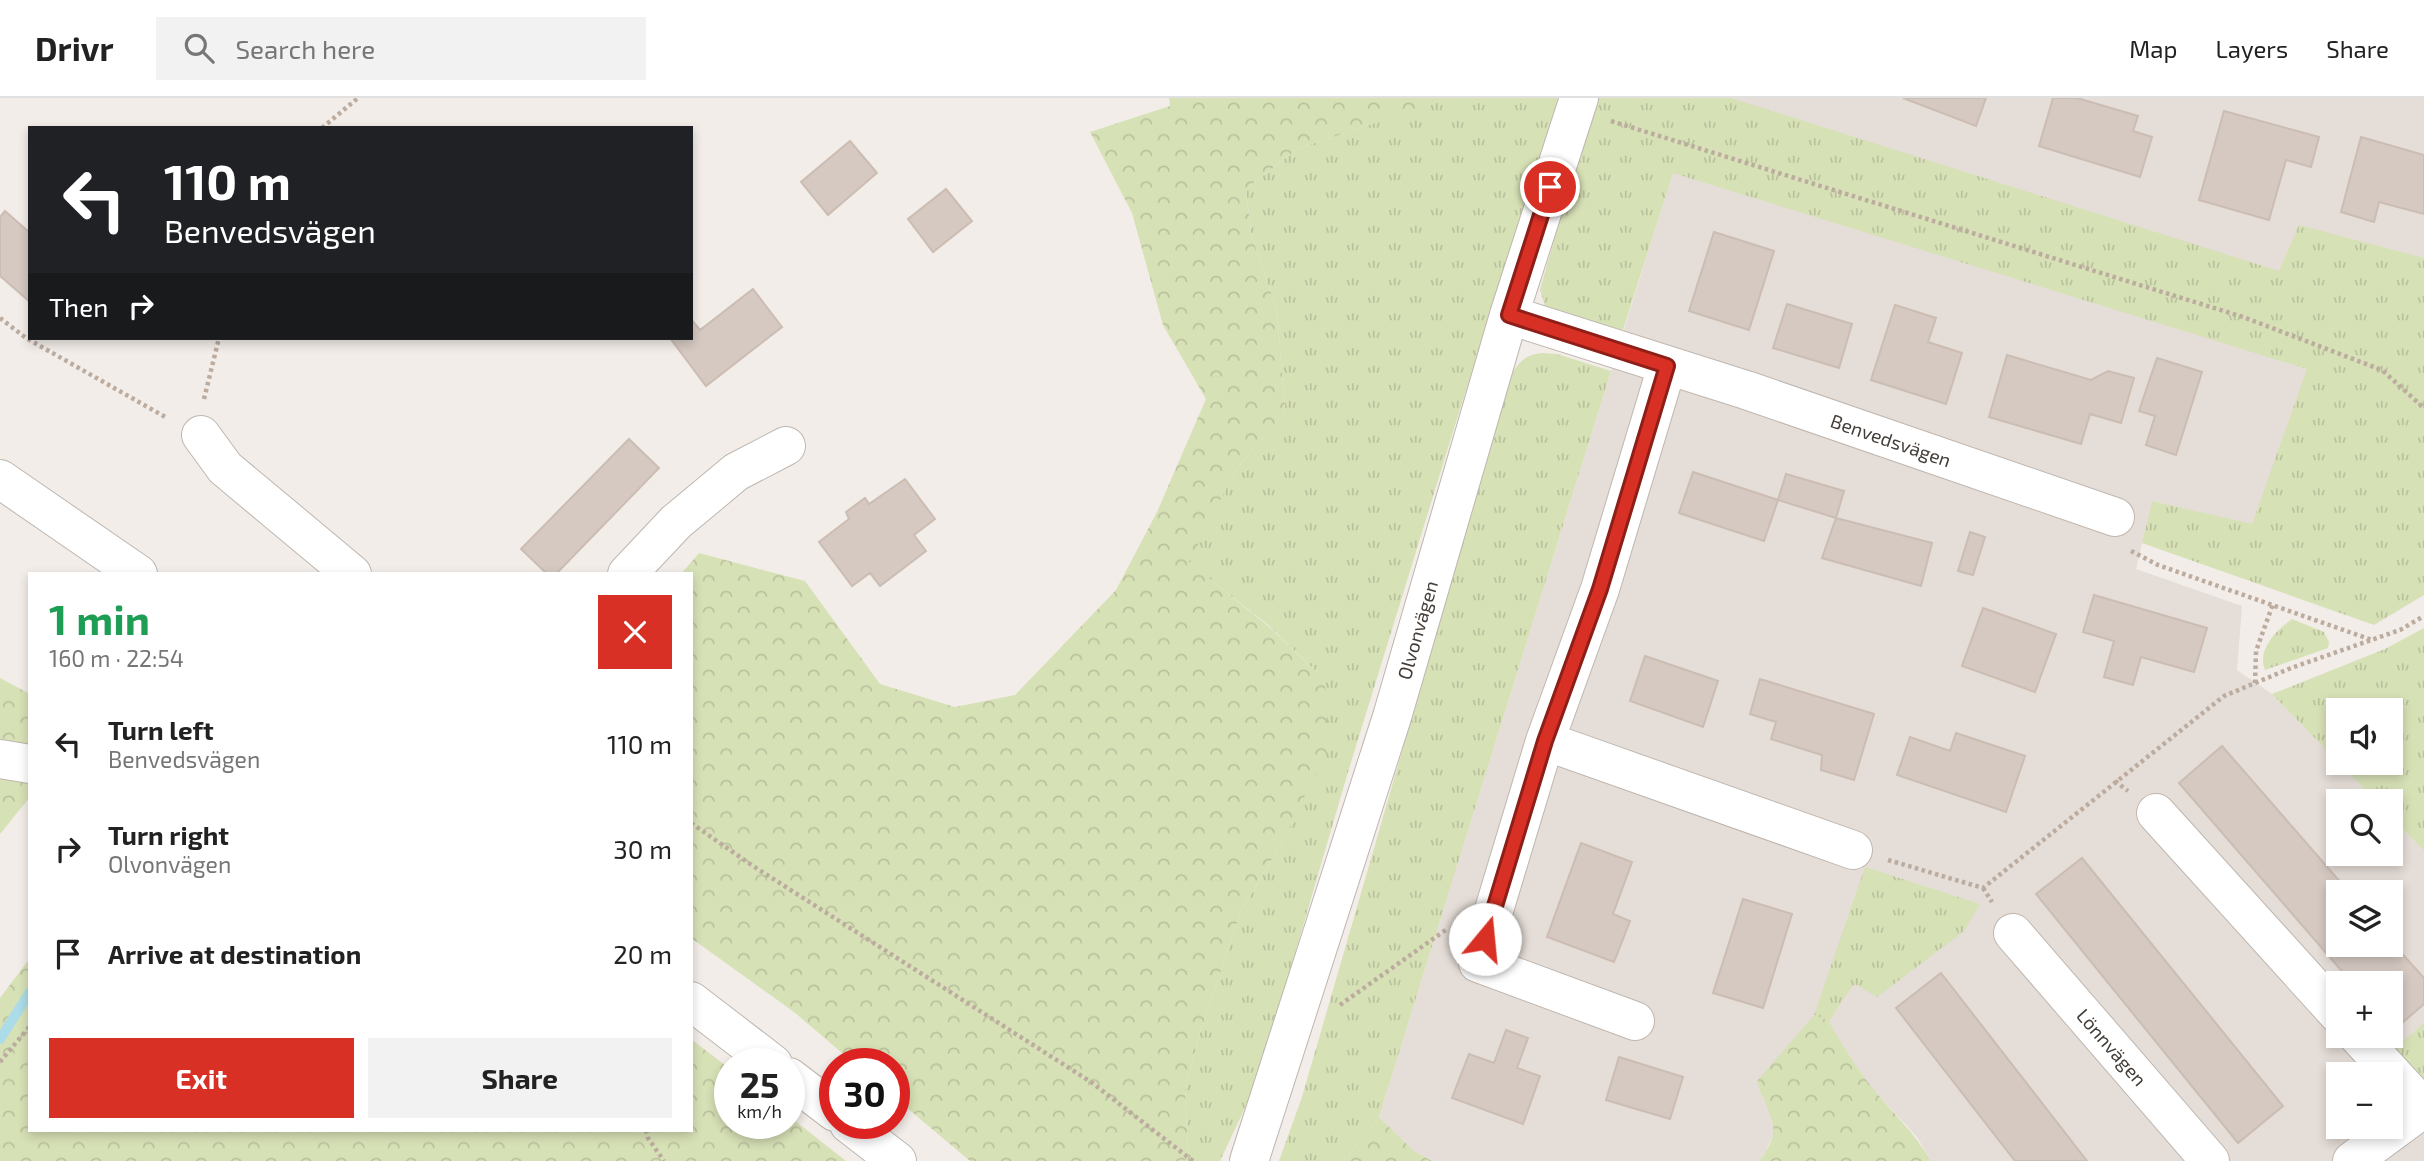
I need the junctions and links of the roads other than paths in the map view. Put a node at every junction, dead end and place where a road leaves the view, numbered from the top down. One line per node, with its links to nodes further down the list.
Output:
1 (1577, 104): 2 (street, Olvonvägen)
2 (1509, 315): 3 (street, Benvedsvägen); 27 (street, Olvonvägen)
3 (1667, 366): 7 (street, Benvedsvägen); 11 (street)
4 (201, 435): 9 (street)
5 (786, 446): 10 (street)
6 (0, 479): 8 (street)
7 (2115, 517)
8 (135, 572)
9 (350, 572)
10 (629, 572)
11 (1545, 741): 15 (street); 19 (street)
12 (0, 759): 13 (street)
13 (28, 764)
14 (2156, 813): 17 (street)
15 (1853, 850)
16 (2013, 933): 28 (street, Lönnvägen)
17 (2326, 1001)
18 (693, 1003): 20 (street)
19 (1635, 1021)
20 (752, 1048)
21 (2369, 1048): 24 (street)
22 (805, 1089): 23 (street)
23 (819, 1100)
24 (2424, 1108): 29 (street)
25 (868, 1139): 26 (street)
26 (897, 1161)
27 (1250, 1161)
28 (2210, 1161)
29 (2351, 1161)

